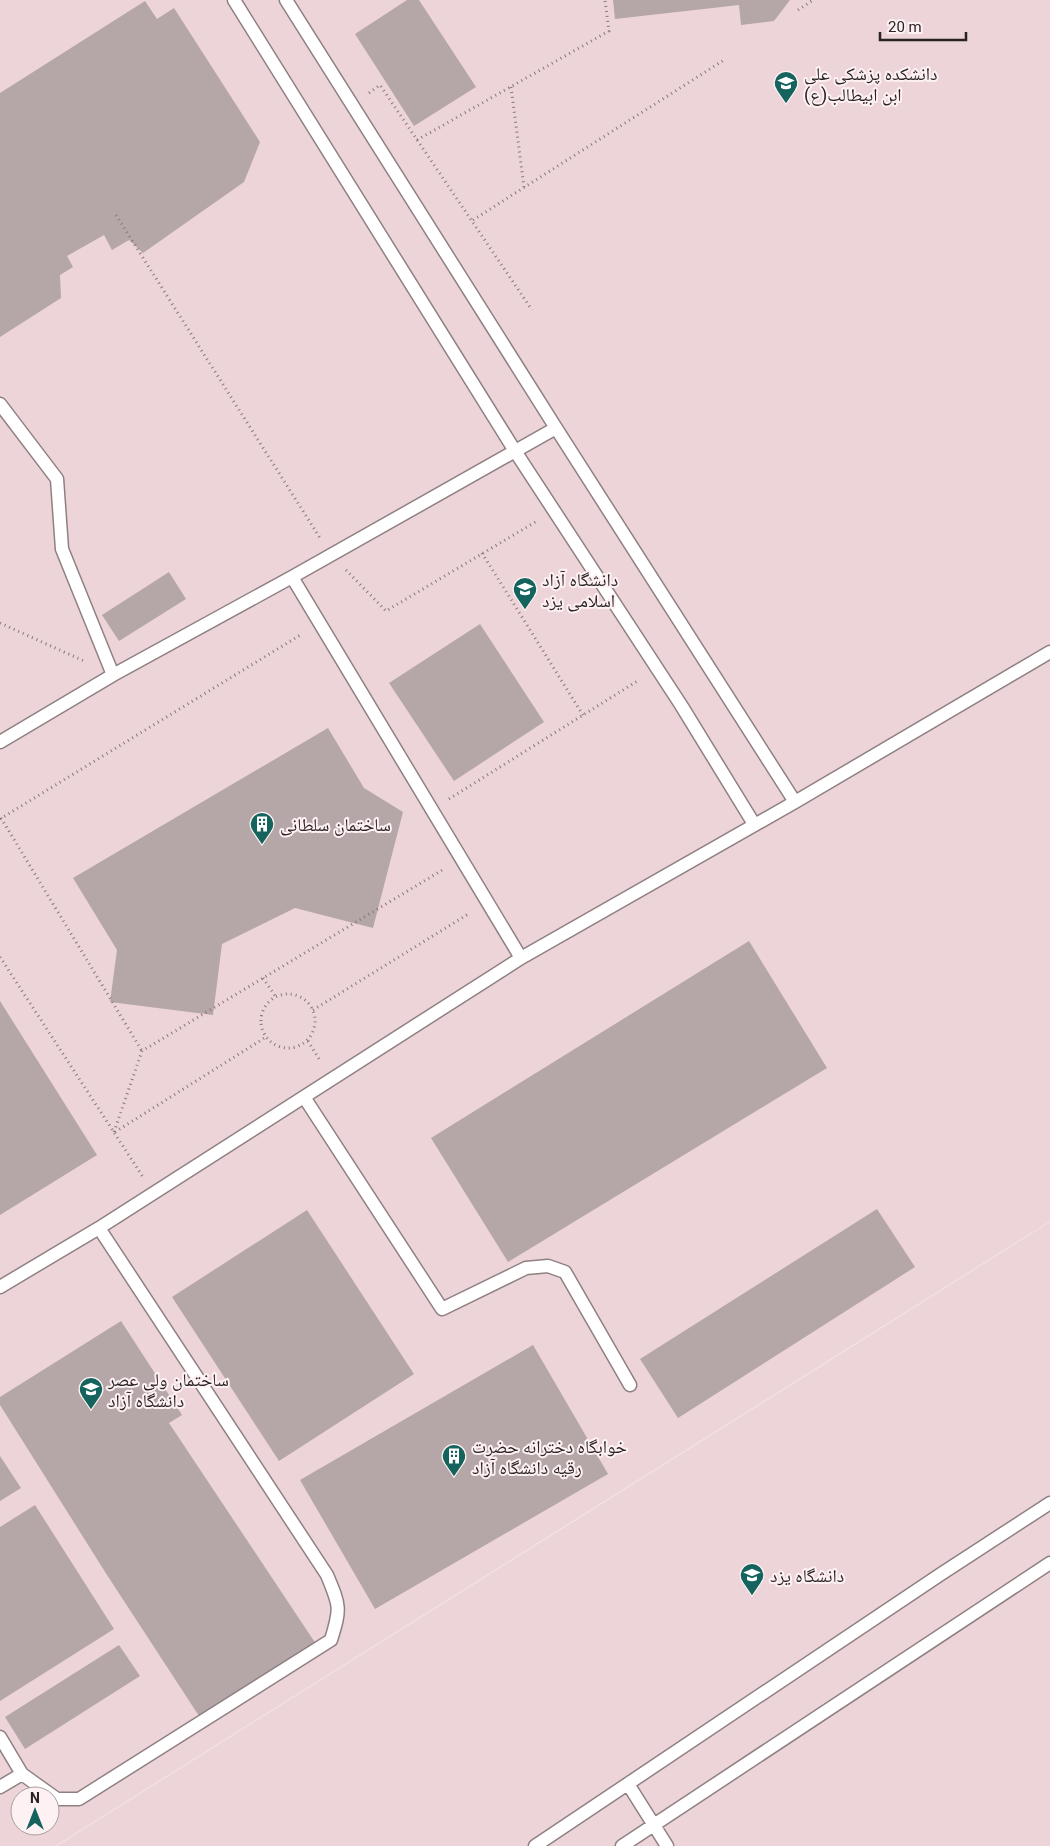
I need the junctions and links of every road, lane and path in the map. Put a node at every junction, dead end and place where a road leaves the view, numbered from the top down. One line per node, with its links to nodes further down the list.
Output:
1 (234, 0): 16 (lane)
2 (286, 0): 15 (lane)
3 (605, 0): 8 (path)
4 (813, 0): 5 (path)
5 (798, 10)
6 (724, 60): 10 (path)
7 (380, 85): 9 (path)
8 (511, 87): 9 (path); 10 (path)
9 (417, 140): 12 (path)
10 (524, 187): 12 (path)
11 (116, 216): 19 (path)
12 (473, 220): 13 (path)
13 (532, 310)
14 (0, 404): 25 (lane)
15 (556, 428): 16 (lane); 28 (lane)
16 (515, 451): 17 (lane); 19 (lane)
17 (554, 511): 18 (path); 24 (lane)
18 (482, 553): 19 (path); 26 (path)
19 (331, 555): 20 (lane)
20 (292, 577): 22 (lane); 25 (lane)
21 (0, 623): 25 (path)
22 (320, 623): 29 (lane); 30 (path)
23 (1050, 652): 28 (lane)
24 (657, 668): 26 (path); 31 (lane)
25 (113, 675): 27 (lane)
26 (583, 715): 29 (path)
27 (0, 742)
28 (795, 802): 31 (lane)
29 (432, 810): 32 (lane)
30 (0, 818): 40 (path)
31 (754, 824): 35 (lane)
32 (461, 858): 33 (lane); 36 (path)
33 (488, 902): 35 (lane); 38 (path)
34 (0, 957): 42 (path)
35 (522, 958): 41 (lane)
36 (264, 978): 37 (path); 40 (path)
37 (276, 997): 38 (path); 39 (path)
38 (314, 1010): 39 (path)
39 (266, 1037): 42 (path)
40 (142, 1051): 42 (path)
41 (304, 1097): 43 (lane); 46 (lane)
42 (114, 1132): 43 (path)
43 (154, 1193): 44 (lane)
44 (98, 1228): 45 (lane); 50 (lane)
45 (0, 1287)
46 (630, 1385)
47 (1050, 1504): 51 (lane)
48 (1050, 1563): 53 (lane)
49 (0, 1737): 50 (lane)
50 (22, 1774): 52 (lane)
51 (628, 1784): 53 (lane); 54 (lane)
52 (0, 1787)
53 (653, 1825): 55 (lane); 56 (lane)
54 (535, 1846)
55 (622, 1846)
56 (667, 1846)

